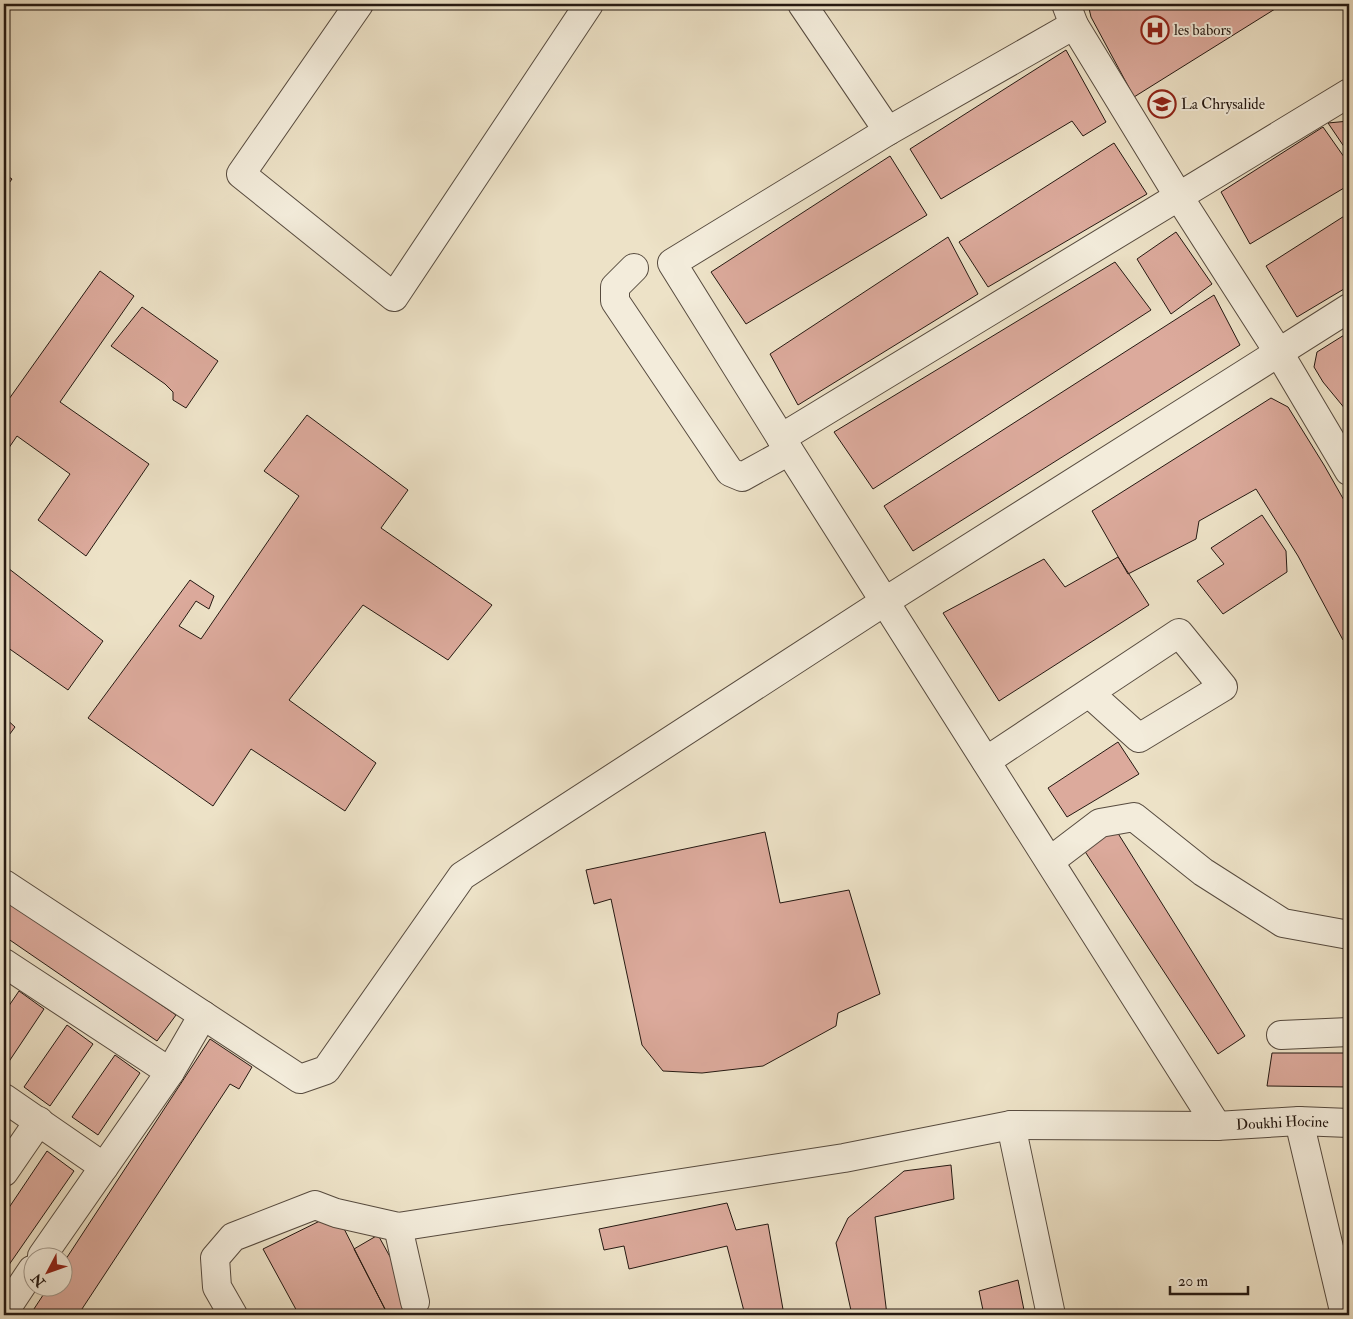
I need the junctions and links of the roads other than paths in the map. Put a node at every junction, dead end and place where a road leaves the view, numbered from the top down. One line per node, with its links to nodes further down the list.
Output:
1 (359, 4): 2 (street)
2 (588, 4)
3 (810, 5): 6 (street)
4 (1070, 14): 6 (street); 7 (street)
5 (1349, 93): 7 (street)
6 (888, 130): 11 (street)
7 (1179, 197): 10 (street); 11 (street)
8 (634, 268): 11 (street)
9 (1349, 308): 10 (street)
10 (1279, 353): 12 (street); 13 (street)
11 (785, 445): 13 (street)
12 (1349, 471)
13 (884, 602): 15 (street); 20 (street)
14 (1089, 693): 15 (street)
15 (986, 761): 16 (street)
16 (1050, 862): 18 (street); 29 (street)
17 (4, 884): 20 (street)
18 (1349, 935)
19 (4, 963): 23 (street)
20 (203, 1015): 23 (street)
21 (1349, 1032): 22 (street)
22 (1281, 1035)
23 (170, 1072): 30 (street)
24 (4, 1098): 26 (street)
25 (1299, 1121): 27 (street, Doukhi Hocine); 29 (street, Doukhi Hocine); 39 (street)
26 (39, 1122): 30 (street); 31 (street)
27 (1349, 1123)
28 (1011, 1125): 29 (street, Doukhi Hocine); 32 (street, Doukhi Hocine); 38 (street)
29 (1217, 1126)
30 (104, 1167): 33 (street)
31 (4, 1172)
32 (398, 1227): 35 (street); 37 (street)
33 (49, 1246)
34 (22, 1285): 36 (street)
35 (415, 1302)
36 (4, 1312)
37 (233, 1315)
38 (1050, 1315)
39 (1345, 1315)

